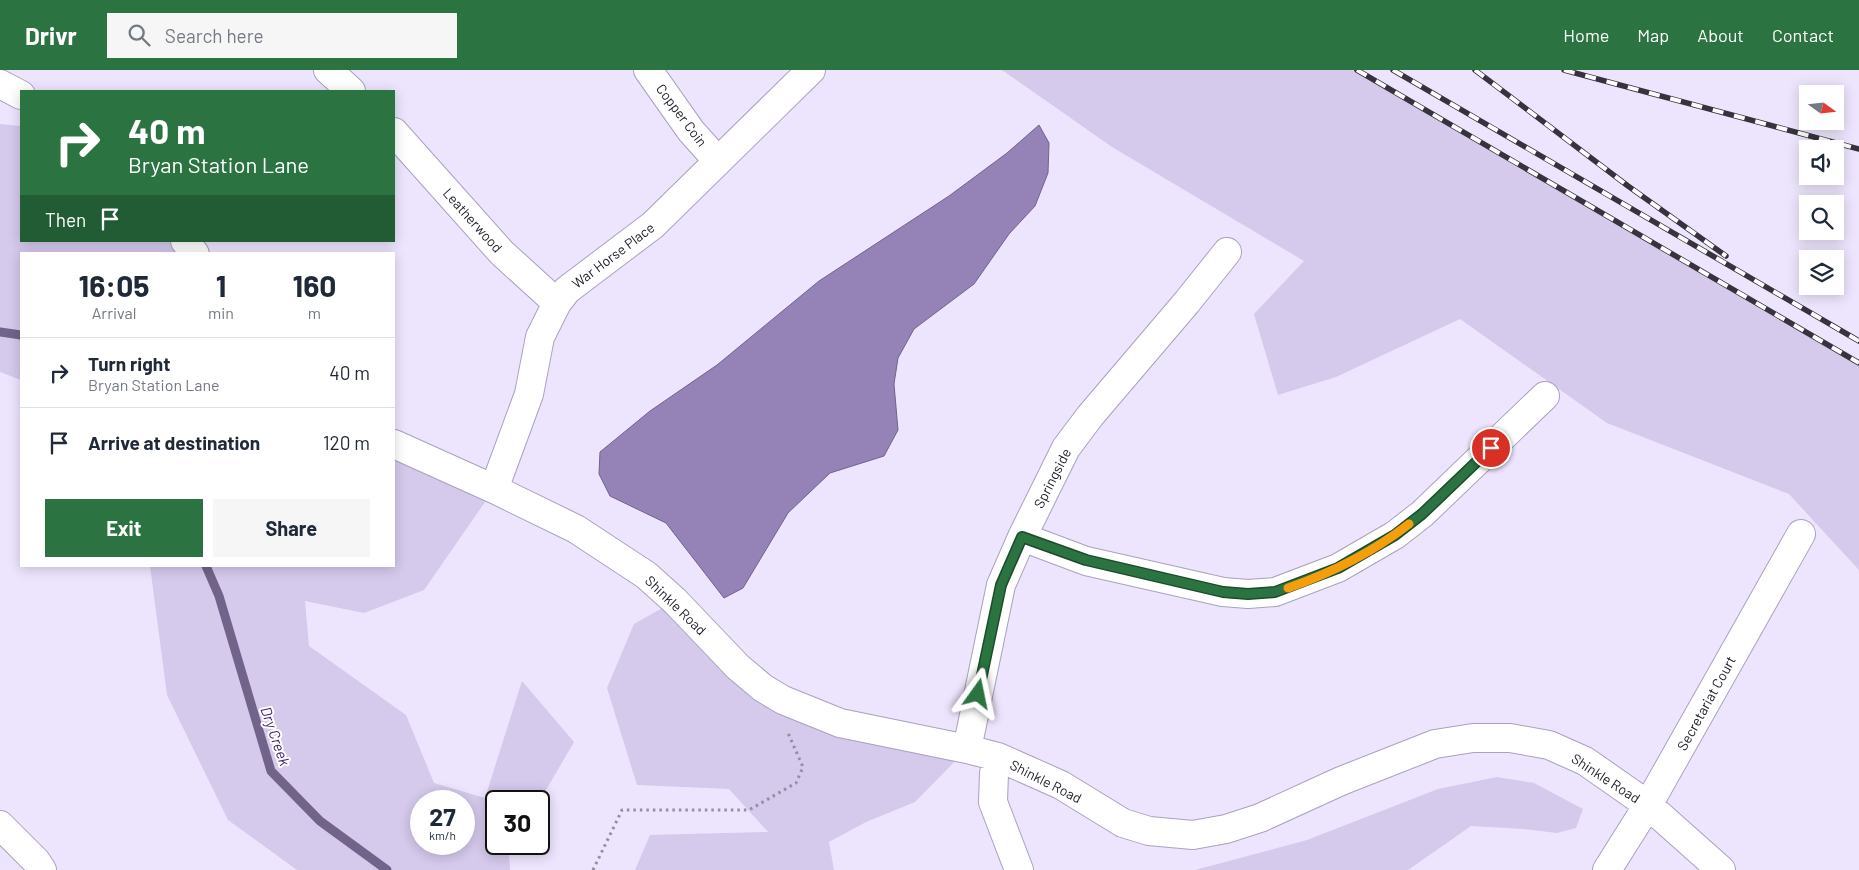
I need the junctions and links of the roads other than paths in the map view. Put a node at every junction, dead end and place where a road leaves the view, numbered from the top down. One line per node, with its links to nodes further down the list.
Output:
1 (328, 70): 5 (street)
2 (648, 70): 8 (street, Copper Coin)
3 (811, 70): 8 (street, War Horse Place)
4 (0, 84): 6 (street)
5 (350, 90)
6 (20, 94)
7 (395, 133): 12 (street, Leatherwood)
8 (718, 160): 12 (street, War Horse Place)
9 (186, 242): 10 (street)
10 (193, 252)
11 (1227, 252): 17 (street, Springside)
12 (557, 303): 15 (street, War Horse Place)
13 (1545, 396): 17 (street)
14 (395, 444): 15 (street, Shinkle Road)
15 (494, 489): 18 (street, Shinkle Road)
16 (1801, 534): 20 (street, Secretariat Court)
17 (1022, 537): 18 (street, Springside)
18 (967, 749): 19 (street, Shinkle Road)
19 (998, 757): 20 (street, Shinkle Road); 23 (street)
20 (1648, 805): 24 (street, Secretariat Court); 25 (street, Shinkle Road)
21 (0, 824): 22 (street)
22 (42, 870)
23 (1019, 870)
24 (1607, 870)
25 (1720, 870)

